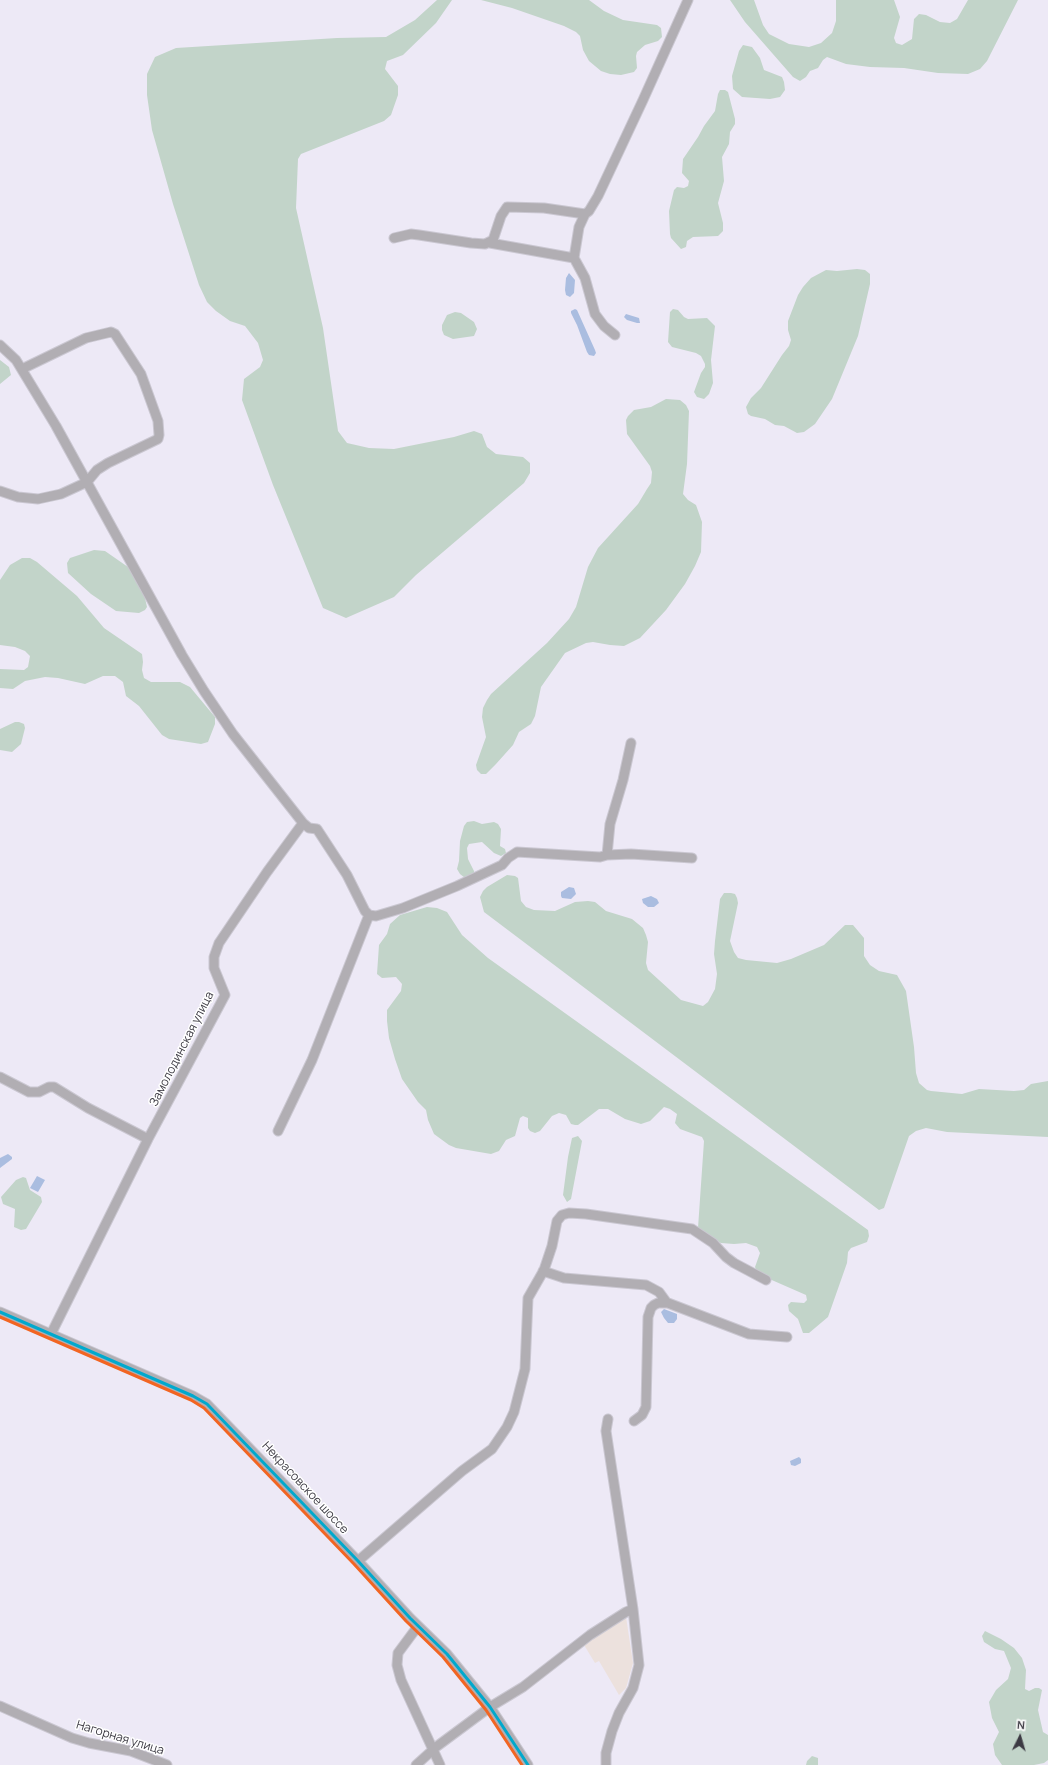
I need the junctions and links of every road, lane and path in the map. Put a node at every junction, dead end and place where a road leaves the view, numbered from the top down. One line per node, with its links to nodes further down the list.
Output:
1 (688, 0): 2 (street)
2 (585, 214): 4 (street); 5 (street)
3 (394, 238): 4 (street)
4 (490, 243): 5 (street)
5 (574, 258): 6 (street)
6 (615, 335)
7 (0, 345): 8 (street)
8 (22, 369): 9 (street); 9 (street)
9 (87, 482): 10 (street); 12 (street)
10 (0, 491)
11 (631, 743): 13 (street)
12 (303, 823): 15 (street); 18 (street, Замолодинская улица)
13 (607, 854): 14 (street); 15 (street)
14 (692, 858)
15 (369, 915): 17 (street)
16 (0, 1077): 18 (street)
17 (278, 1131)
18 (148, 1140): 23 (street, Замолодинская улица)
19 (543, 1271): 20 (street); 21 (street); 27 (street)
20 (766, 1280)
21 (667, 1303): 24 (street); 26 (street)
22 (0, 1312): 23 (street, Некрасовское шоссе)
23 (51, 1334): 27 (street, Некрасовское шоссе)
24 (786, 1338)
25 (608, 1419): 28 (street)
26 (634, 1422)
27 (358, 1561): 29 (street, Некрасовское шоссе)
28 (633, 1609): 31 (street); 37 (street)
29 (418, 1626): 31 (street, Некрасовское шоссе); 32 (street)
30 (0, 1706): 33 (street, Нагорная улица)
31 (490, 1707): 32 (street); 36 (street, Некрасовское шоссе)
32 (433, 1749): 34 (street); 35 (street)
33 (167, 1765)
34 (416, 1765)
35 (440, 1765)
36 (528, 1765)
37 (606, 1765)

